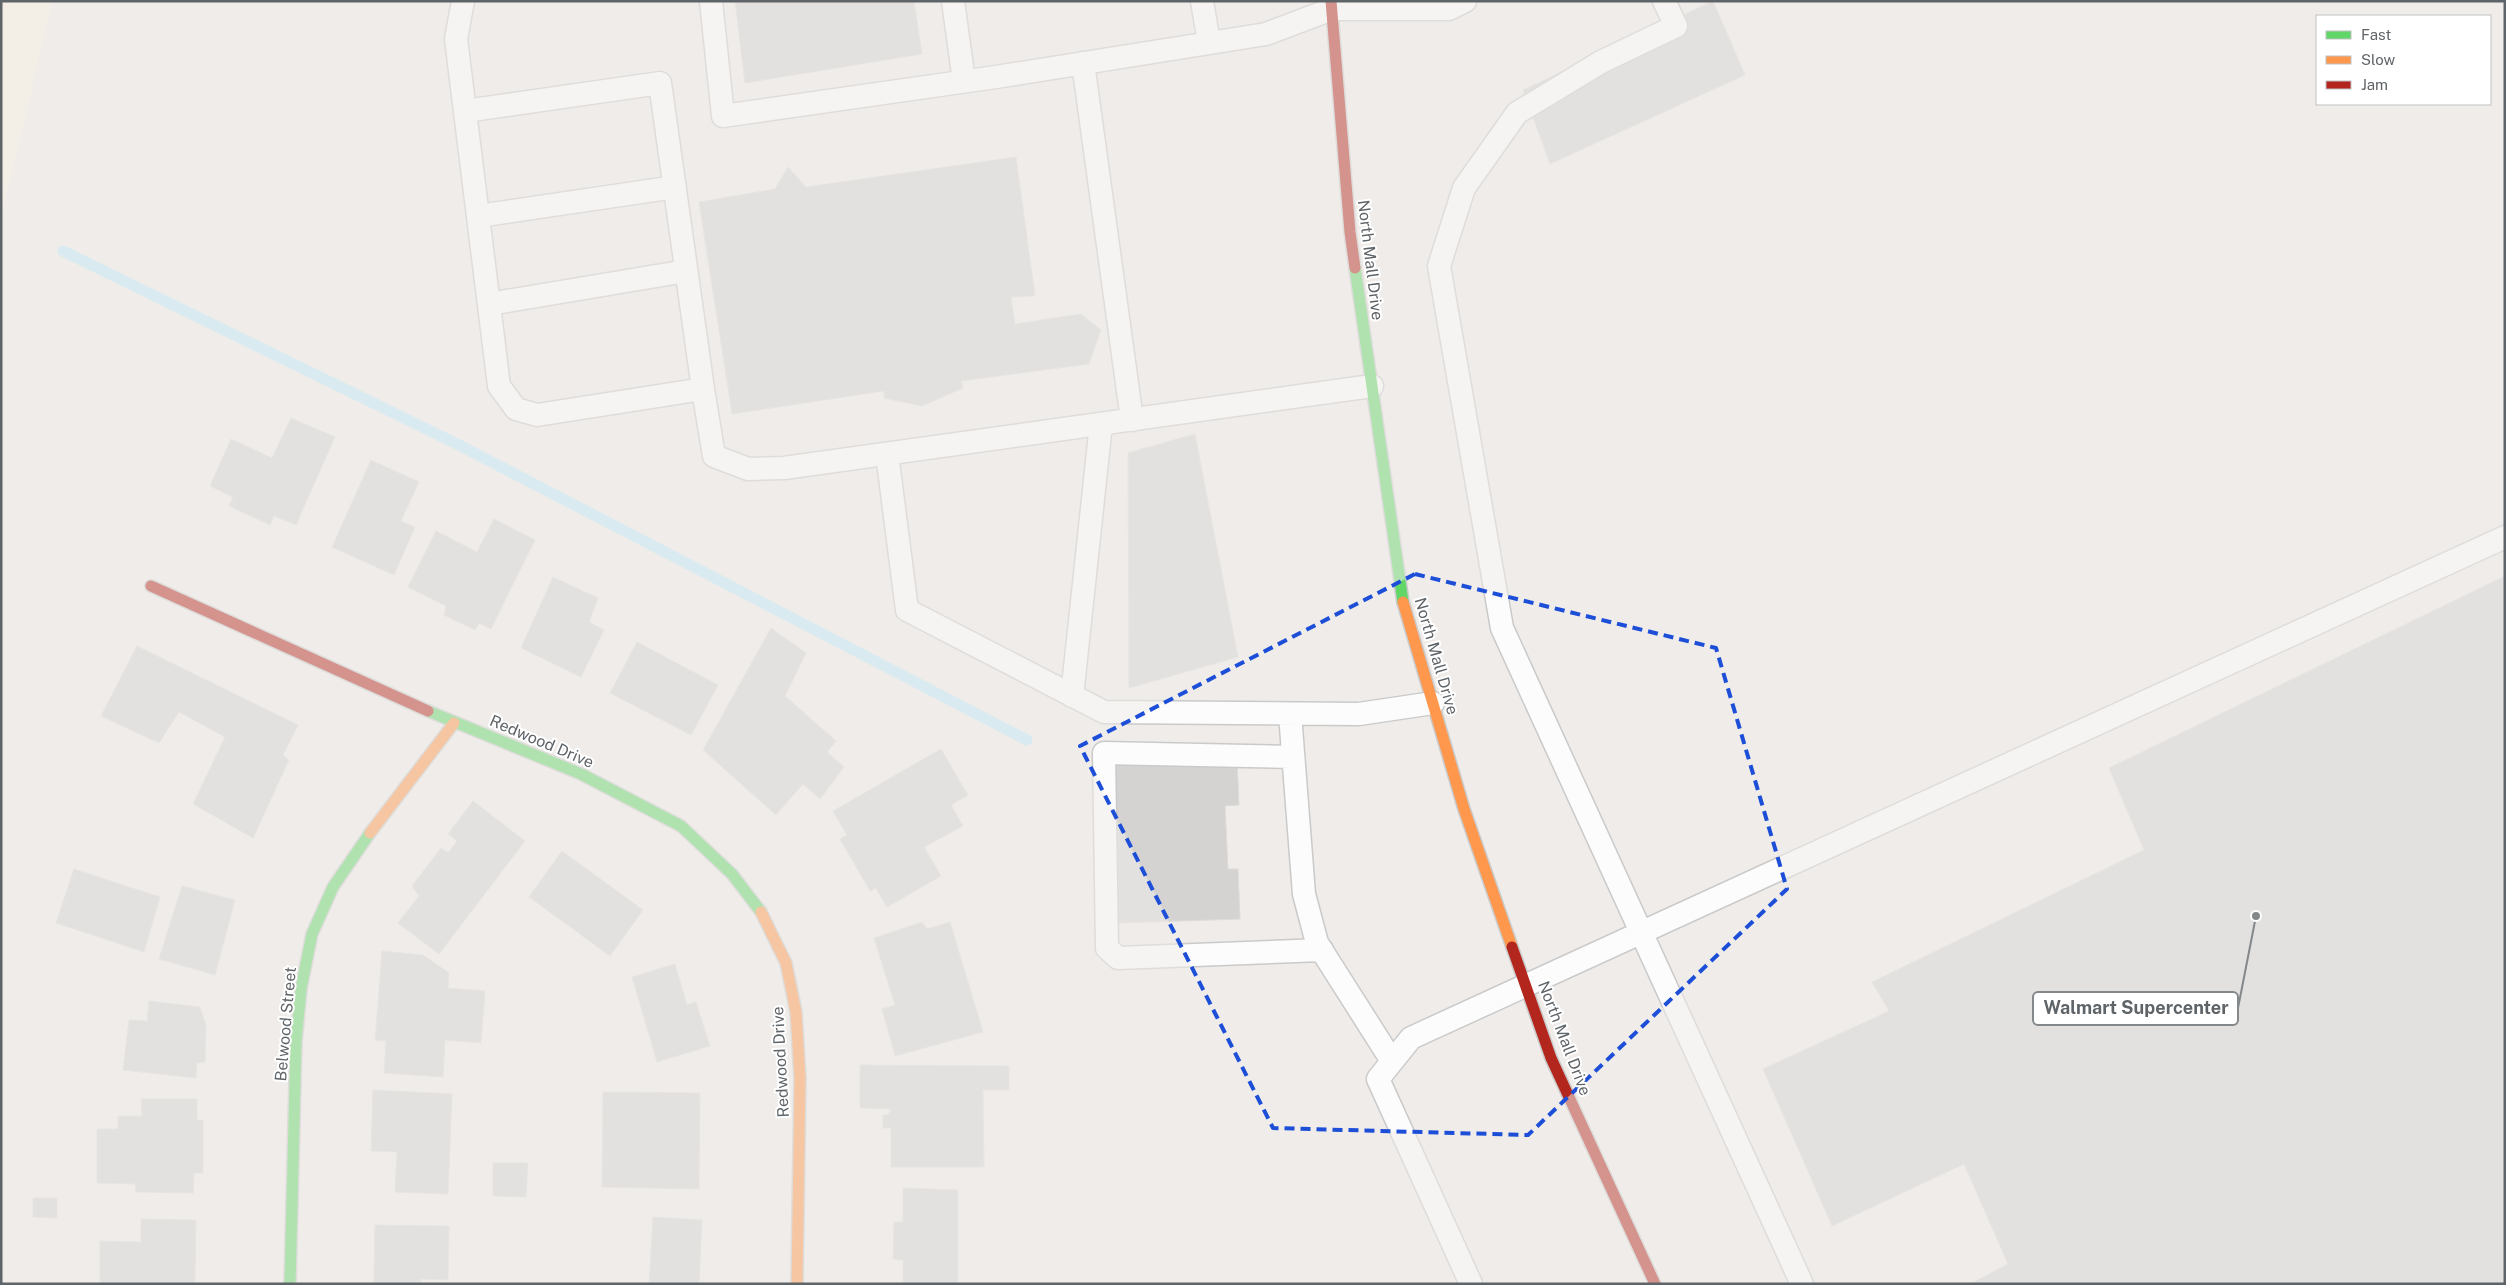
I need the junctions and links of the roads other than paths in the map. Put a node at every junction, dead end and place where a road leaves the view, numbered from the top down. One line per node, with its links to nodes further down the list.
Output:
1 (463, 1): 11 (lane)
2 (711, 1): 10 (lane)
3 (953, 1): 10 (lane)
4 (1202, 1): 8 (lane)
5 (1465, 1): 7 (lane)
6 (1664, 1): 28 (lane)
7 (1331, 5): 8 (lane); 16 (street, North Mall Drive)
8 (1209, 43): 9 (lane)
9 (1083, 63): 10 (lane); 18 (lane)
10 (964, 81)
11 (465, 111): 12 (lane); 13 (lane)
12 (675, 187): 13 (lane); 14 (lane)
13 (478, 216): 15 (lane)
14 (686, 271): 15 (lane); 17 (lane)
15 (489, 304): 17 (lane)
16 (1372, 386): 18 (lane); 24 (street, North Mall Drive)
17 (703, 389): 20 (lane)
18 (1132, 420): 19 (lane)
19 (1101, 424): 20 (lane); 23 (lane)
20 (886, 454): 23 (lane)
21 (2505, 537): 28 (lane)
22 (152, 586): 26 (street, Redwood Drive)
23 (1072, 696): 25 (lane)
24 (1433, 703): 25 (lane); 30 (street, North Mall Drive)
25 (1290, 714): 27 (lane)
26 (454, 723): 32 (street, Belwood Street); 33 (street, Redwood Drive)
27 (1292, 757): 29 (lane); 29 (lane)
28 (1642, 932): 30 (lane); 36 (lane)
29 (1322, 950): 31 (lane)
30 (1526, 985): 31 (lane); 35 (street, North Mall Drive)
31 (1392, 1061): 34 (lane)
32 (290, 1284)
33 (797, 1284)
34 (1471, 1284)
35 (1655, 1284)
36 (1802, 1284)

